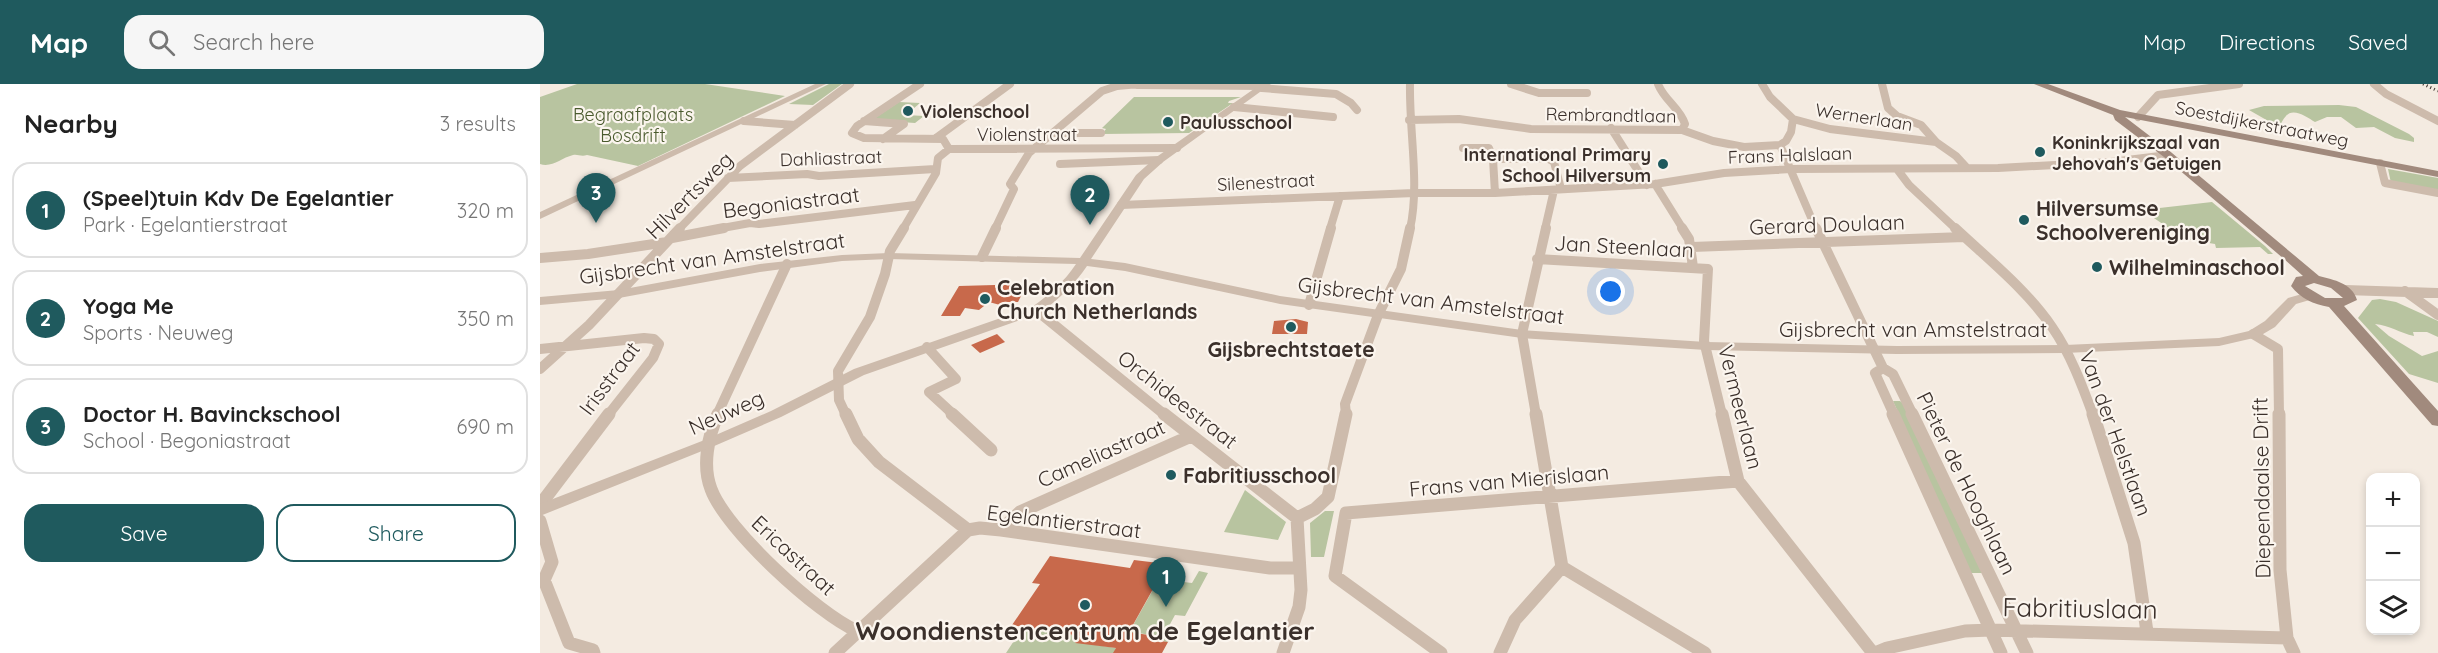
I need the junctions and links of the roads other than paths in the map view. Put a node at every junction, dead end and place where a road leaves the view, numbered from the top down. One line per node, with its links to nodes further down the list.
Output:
1 (822, 84): 24 (street)
2 (850, 84): 27 (street, Hilvertsweg)
3 (920, 84): 25 (street)
4 (1010, 84): 32 (street)
5 (1198, 84): 14 (street); 15 (street)
6 (1410, 84): 23 (street)
7 (1511, 84): 16 (street)
8 (1658, 84): 29 (street)
9 (1762, 84): 22 (street, Wernerlaan)
10 (1881, 84): 34 (street)
11 (2039, 84): 19 (main road)
12 (2239, 84): 21 (street)
13 (2374, 84): 26 (street)
14 (1138, 85): 30 (street)
15 (1265, 86): 17 (street, Neuweg); 18 (street)
16 (1587, 93)
17 (1234, 107): 20 (street); 36 (street, Neuweg)
18 (1357, 110)
19 (2118, 113): 21 (main road, Soestdijkerstraatweg); 40 (main road)
20 (1333, 117)
21 (2138, 117): 43 (main road, Soestdijkerstraatweg)
22 (1793, 118): 34 (street, Wernerlaan); 35 (street)
23 (1409, 120): 28 (street, Rembrandtlaan); 53 (street)
24 (744, 121): 27 (street); 59 (street)
25 (864, 121): 33 (street); 33 (street)
26 (2438, 121)
27 (795, 124): 50 (street, Hilvertsweg)
28 (1611, 128): 29 (street, Rembrandtlaan); 51 (street)
29 (1682, 130): 35 (street, Rembrandtlaan)
30 (1054, 133): 31 (street); 39 (street)
31 (1101, 133)
32 (936, 138): 33 (street); 38 (street, Violenstraat)
33 (883, 139)
34 (1936, 142): 45 (street, Wernerlaan)
35 (1780, 145): 47 (street, Pieter de Hooghlaan)
36 (1177, 148): 39 (street, Violenstraat); 42 (street, Neuweg)
37 (1463, 148): 41 (street)
38 (949, 149): 39 (street, Violenstraat); 46 (street, Egelantierstraat)
39 (1035, 149): 65 (street)
40 (2168, 155): 45 (street, Frans Halslaan); 72 (main road)
41 (1493, 159): 52 (street); 54 (street)
42 (1159, 160): 44 (street); 58 (street, Neuweg)
43 (2380, 163): 49 (main road, Soestdijkerstraatweg); 55 (street)
44 (1060, 164)
45 (1967, 168): 48 (street, Frans Halslaan)
46 (935, 169): 50 (street, Dahliastraat); 57 (street, Egelantierstraat)
47 (1791, 169): 48 (street, Frans Halslaan); 51 (street, Frans Halslaan); 62 (street, Pieter de Hooghlaan)
48 (1897, 169): 60 (street, Van der Helstlaan)
49 (2438, 174)
50 (728, 178): 61 (street, Hilvertsweg)
51 (1651, 185): 52 (street, Frans Halslaan); 63 (street)
52 (1558, 190): 54 (street, Frans Halslaan); 67 (street)
53 (1414, 193): 54 (street, Frans Halslaan); 56 (street, Silenestraat); 82 (street)
54 (1495, 193)
55 (2438, 193)
56 (1340, 196): 58 (street, Silenestraat); 80 (street)
57 (915, 205): 61 (street, Begoniastraat); 64 (street, Egelantierstraat)
58 (1121, 205): 68 (street, Neuweg)
59 (540, 216)
60 (1964, 237): 62 (street, Gerard Doulaan); 89 (street, Van der Helstlaan)
61 (669, 240): 66 (street, Begoniastraat); 76 (street, Hilvertsweg)
62 (1822, 243): 63 (street, Gerard Doulaan); 91 (street, Pieter de Hooghlaan)
63 (1692, 247): 70 (street)
64 (889, 256): 65 (street, Gijsbrecht van Amstelstraat); 69 (street, Gijsbrecht van Amstelstraat); 94 (street, Egelantierstraat)
65 (982, 257): 68 (street, Gijsbrecht van Amstelstraat)
66 (540, 258)
67 (1537, 259): 70 (street, Jan Steenlaan); 84 (street)
68 (1085, 261): 80 (street, Gijsbrecht van Amstelstraat); 81 (street, Neuweg)
69 (787, 264): 76 (street, Gijsbrecht van Amstelstraat); 97 (street, Ericastraat)
70 (1693, 267): 71 (street, Jan Steenlaan)
71 (1708, 269): 87 (street, Vermeerlaan)
72 (2314, 279): 73 (main road); 77 (main road)
73 (2345, 290): 74 (street); 79 (main road)
74 (2405, 291): 75 (street); 83 (street)
75 (2438, 293)
76 (619, 294): 78 (street, Gijsbrecht van Amstelstraat); 86 (street, Hilvertsweg)
77 (2309, 296): 79 (main road); 85 (street, Gijsbrecht van Amstelstraat)
78 (540, 301)
79 (2333, 303): 95 (main road)
80 (1309, 305): 82 (street, Gijsbrecht van Amstelstraat)
81 (1036, 310): 88 (street, Neuweg); 96 (street, Orchideestraat)
82 (1378, 315): 84 (street, Gijsbrecht van Amstelstraat); 103 (street)
83 (2438, 315)
84 (1521, 334): 87 (street, Gijsbrecht van Amstelstraat); 100 (street)
85 (2253, 334): 89 (street, Gijsbrecht van Amstelstraat); 113 (street, Diependaalse Drift)
86 (568, 346): 90 (street, Irisstraat); 93 (street, Hilvertsweg); 101 (street, Irisstraat)
87 (1706, 346): 91 (street, Gijsbrecht van Amstelstraat); 99 (street, Vermeerlaan)
88 (927, 347): 94 (street, Neuweg); 98 (street)
89 (2065, 348): 91 (street, Gijsbrecht van Amstelstraat); 112 (street, Van der Helstlaan)
90 (540, 349)
91 (1875, 350): 92 (street, Pieter de Hooghlaan)
92 (1883, 368): 109 (street, Pieter de Hooghlaan); 111 (street, Pieter de Hooghlaan)
93 (540, 369)
94 (839, 382): 97 (street, Neuweg); 105 (street, Egelantierstraat)
95 (2438, 421)
96 (1191, 436): 103 (street, Orchideestraat); 106 (street, Cameliastraat)
97 (707, 444): 102 (street, Neuweg); 110 (street, Ericastraat)
98 (991, 450)
99 (1738, 481): 100 (street, Frans van Mierislaan); 120 (street, Vermeerlaan)
100 (1550, 496): 107 (street); 117 (street, Frans van Mierislaan)
101 (540, 506)
102 (540, 510)
103 (1297, 518): 108 (street)
104 (540, 521): 114 (street)
105 (968, 530): 106 (street, Egelantierstraat); 110 (street)
106 (1001, 530): 108 (street, Egelantierstraat)
107 (1562, 567): 118 (street); 119 (street)
108 (1299, 568): 116 (street)
109 (1991, 630): 111 (street, Fabritiuslaan); 120 (street, Fabritiuslaan); 121 (street, Pieter de Hooghlaan)
110 (857, 631): 115 (street)
111 (2016, 631): 112 (street, Fabritiuslaan); 122 (street, Pieter de Hooghlaan)
112 (2147, 632): 113 (street, Fabritiuslaan)
113 (2287, 638): 123 (street, Diependaalse Drift)
114 (594, 653)
115 (835, 653)
116 (1283, 653)
117 (1441, 653)
118 (1500, 653)
119 (1705, 653)
120 (1874, 653)
121 (2001, 653)
122 (2026, 653)
123 (2294, 653)

